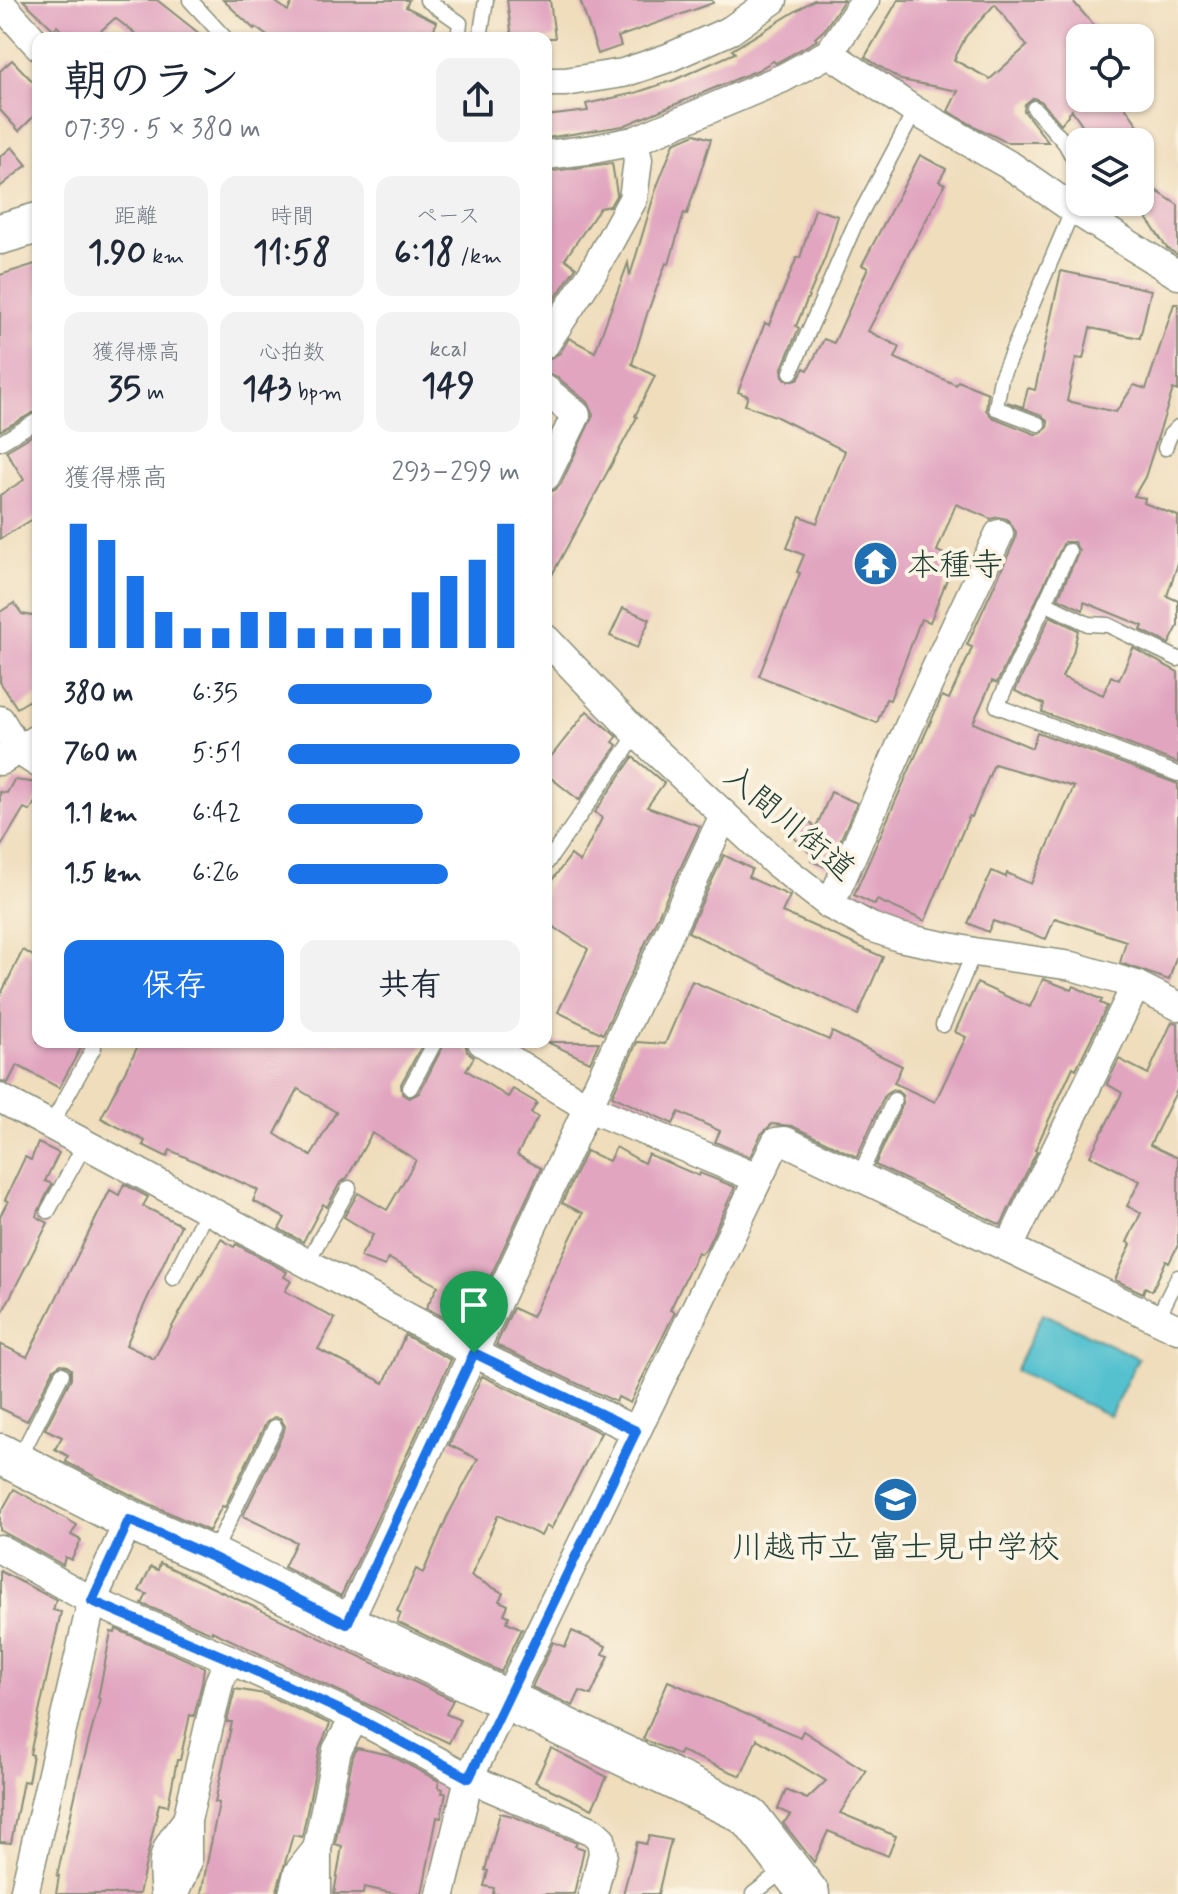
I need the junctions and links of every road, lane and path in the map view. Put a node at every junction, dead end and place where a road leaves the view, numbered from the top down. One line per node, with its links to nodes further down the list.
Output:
1 (190, 0): 7 (lane)
2 (427, 0): 8 (lane)
3 (486, 0): 9 (lane)
4 (773, 0): 12 (street)
5 (865, 0): 11 (street)
6 (0, 3): 10 (street)
7 (219, 32)
8 (459, 32)
9 (481, 32)
10 (32, 38)
11 (829, 53): 14 (street); 15 (street)
12 (552, 82)
13 (1034, 108): 16 (lane)
14 (915, 111): 18 (street); 25 (lane)
15 (634, 141): 17 (street); 24 (street)
16 (1066, 145)
17 (552, 154)
18 (1066, 200)
19 (1075, 216): 28 (lane)
20 (1091, 216): 23 (street)
21 (32, 225): 22 (street)
22 (0, 234)
23 (1178, 275)
24 (552, 334)
25 (791, 372)
26 (552, 395): 32 (street)
27 (32, 424): 30 (lane)
28 (1038, 424)
29 (1178, 427): 31 (lane)
30 (0, 443)
31 (1165, 448)
32 (552, 464)
33 (999, 534): 44 (street)
34 (1069, 551): 35 (lane)
35 (1045, 603): 37 (lane); 41 (lane)
36 (552, 645): 39 (street, 入間川街道)
37 (1178, 659)
38 (0, 720): 40 (street)
39 (637, 734): 42 (street, 入間川街道); 43 (lane)
40 (24, 753)
41 (1178, 774)
42 (724, 815): 44 (street, 入間川街道); 55 (street)
43 (552, 855)
44 (830, 905): 45 (street, 入間川街道)
45 (974, 952): 46 (street, 入間川街道); 48 (lane)
46 (1136, 985): 47 (street, 入間川街道); 63 (street)
47 (1178, 1006)
48 (943, 1025)
49 (93, 1048): 56 (lane)
50 (432, 1048): 52 (lane)
51 (492, 1048): 55 (street)
52 (410, 1088)
53 (0, 1098): 56 (street)
54 (894, 1100): 58 (lane)
55 (587, 1107): 59 (street); 68 (street)
56 (51, 1125): 57 (street)
57 (85, 1144): 61 (street); 62 (lane)
58 (860, 1175): 59 (street); 63 (street)
59 (757, 1178): 71 (street)
60 (349, 1188): 64 (lane)
61 (207, 1210): 64 (street); 66 (lane)
62 (48, 1211)
63 (1009, 1247): 67 (street)
64 (306, 1264): 68 (street)
65 (1178, 1277): 67 (lane)
66 (173, 1278)
67 (1168, 1324)
68 (474, 1353): 71 (street); 77 (street)
69 (62, 1374): 72 (lane)
70 (275, 1427): 75 (lane)
71 (636, 1431): 79 (street)
72 (8, 1458): 73 (street)
73 (129, 1520): 75 (street); 76 (street)
74 (0, 1549): 76 (street)
75 (212, 1557): 77 (street)
76 (92, 1601): 78 (street); 85 (street)
77 (347, 1624): 79 (street)
78 (229, 1659): 80 (street); 82 (street)
79 (508, 1699): 81 (street); 84 (street)
80 (355, 1717): 81 (street); 83 (street)
81 (469, 1778): 90 (street); 91 (street)
82 (187, 1820): 86 (street); 87 (street)
83 (317, 1849): 88 (street); 89 (street)
84 (799, 1880): 92 (lane)
85 (24, 1894)
86 (165, 1894)
87 (174, 1894)
88 (293, 1894)
89 (317, 1894)
90 (441, 1894)
91 (593, 1894)
92 (753, 1894)

